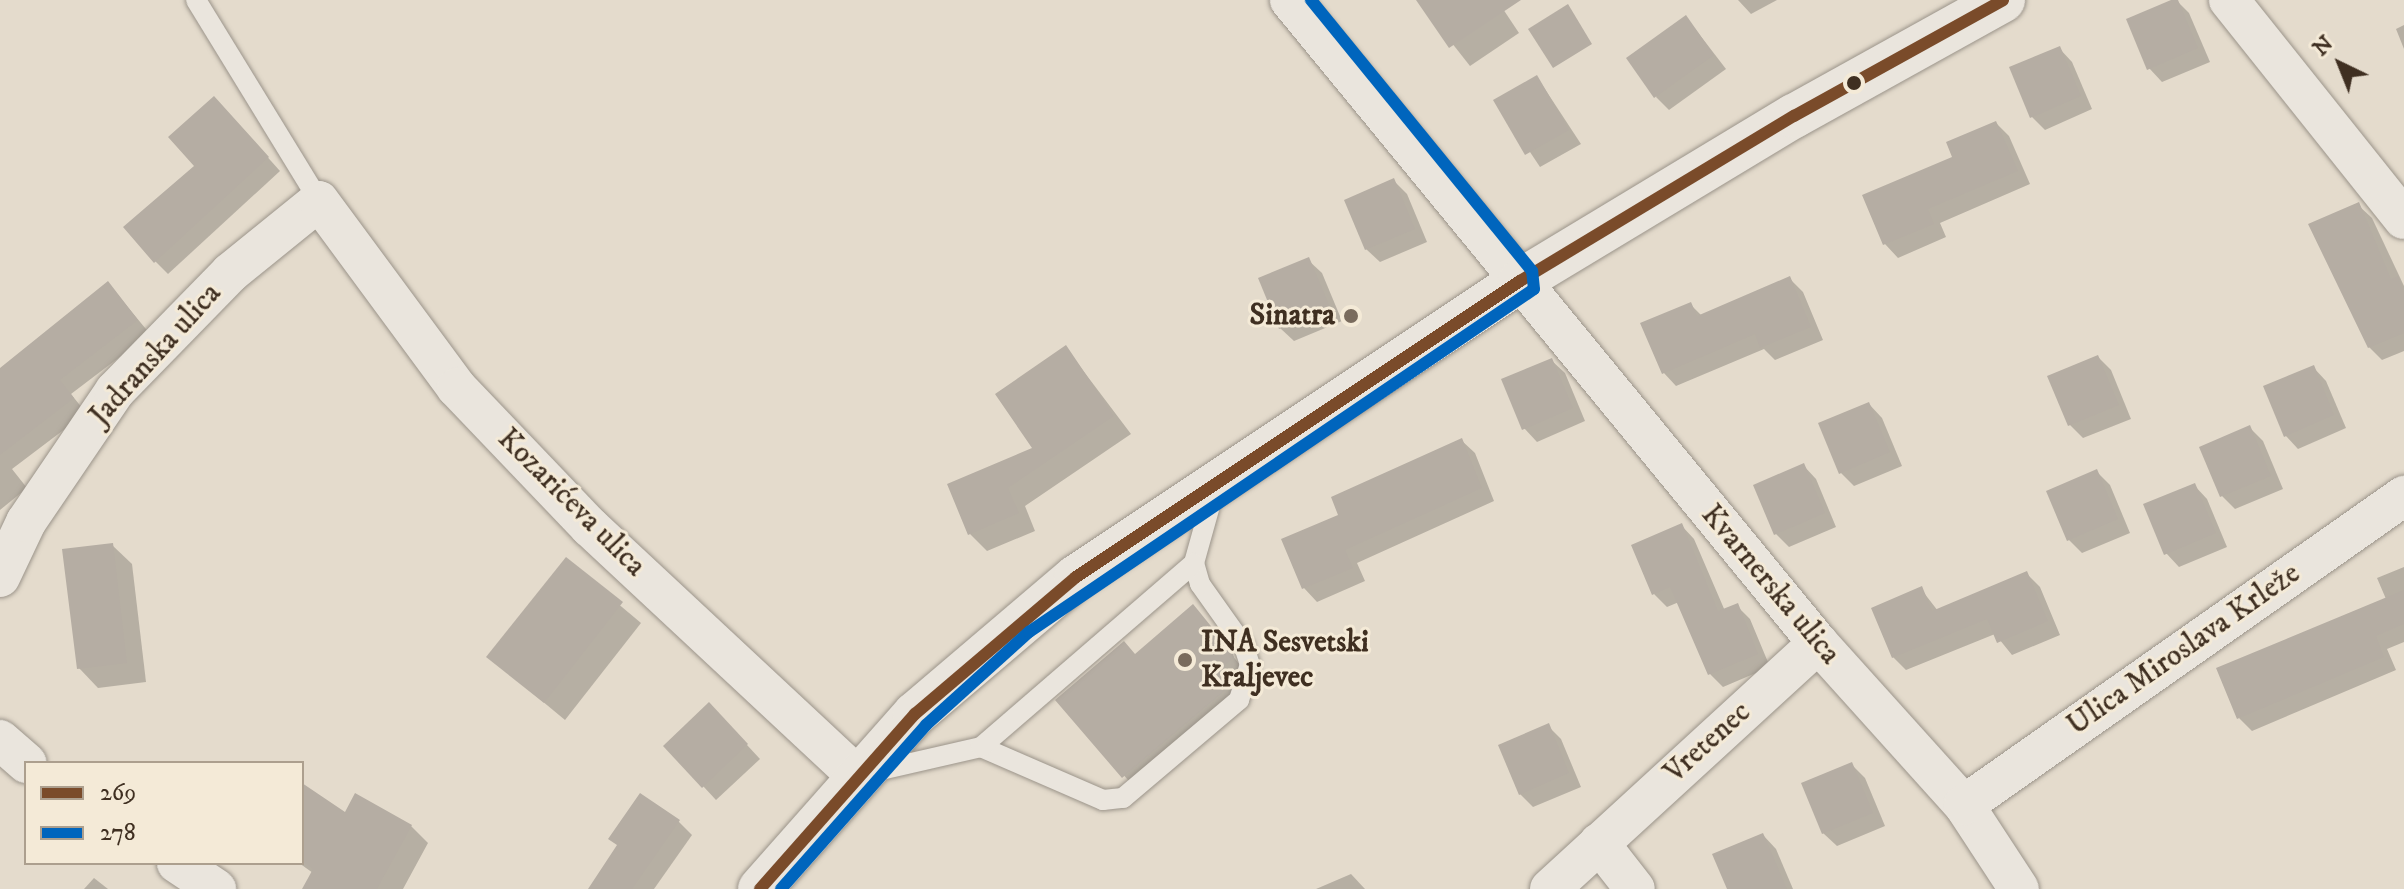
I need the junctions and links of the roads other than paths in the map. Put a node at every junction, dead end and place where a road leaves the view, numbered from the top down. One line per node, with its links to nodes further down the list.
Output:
1 (196, 0): 5 (lane)
2 (1290, 0): 7 (street, Kvarnerska ulica)
3 (2003, 0): 7 (main road)
4 (2229, 0): 6 (street)
5 (319, 201): 11 (street, Jadranska ulica); 16 (street, Kozarićeva ulica)
6 (2404, 219)
7 (1520, 281): 8 (main road); 12 (street, Kvarnerska ulica)
8 (1219, 480): 10 (lane); 16 (main road)
9 (2404, 496): 17 (street, Ulica Miroslava Krleže)
10 (1194, 563): 14 (lane); 14 (lane)
11 (0, 577)
12 (1818, 643): 17 (street, Kvarnerska ulica); 18 (street, Vretenec)
13 (0, 740): 15 (street)
14 (981, 747): 16 (lane)
15 (24, 761)
16 (856, 775): 21 (main road)
17 (1964, 805): 24 (street, Kvarnerska ulica)
18 (1599, 843): 22 (street, Vretenec); 23 (street)
19 (180, 865): 20 (street)
20 (216, 889)
21 (760, 889)
22 (1550, 889)
23 (1635, 889)
24 (2019, 889)

